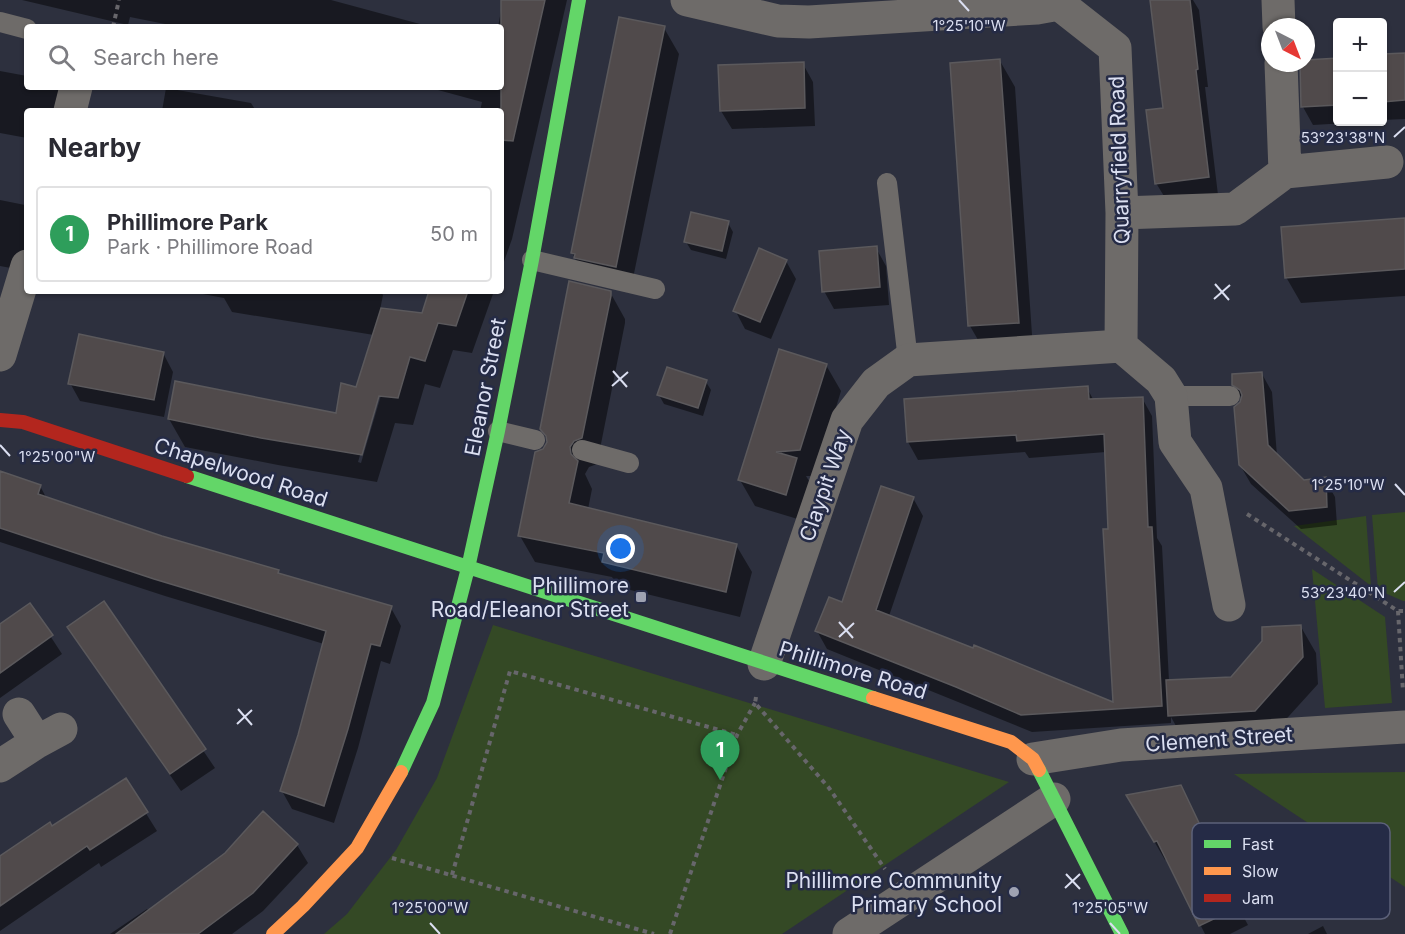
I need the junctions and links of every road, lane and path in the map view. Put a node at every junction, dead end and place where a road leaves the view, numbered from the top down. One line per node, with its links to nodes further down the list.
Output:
1 (119, 0): 8 (path)
2 (579, 0): 17 (street, Eleanor Street)
3 (687, 0): 5 (street)
4 (1278, 0): 6 (street)
5 (1059, 2): 16 (street, Quarryfield Road)
6 (1279, 18)
7 (0, 22): 9 (lane)
8 (114, 24)
9 (24, 28)
10 (1281, 72): 14 (street)
11 (75, 90): 12 (street)
12 (71, 108)
13 (1388, 162): 14 (street)
14 (1285, 172): 16 (street)
15 (887, 183): 23 (lane)
16 (1122, 213): 21 (street, Quarryfield Road)
17 (532, 260): 19 (lane); 27 (street, Eleanor Street)
18 (24, 272): 20 (street)
19 (655, 289)
20 (8, 302): 22 (street)
21 (1121, 346): 23 (street); 24 (street)
22 (0, 355)
23 (908, 360): 36 (street, Claypit Way)
24 (1171, 396): 25 (lane); 31 (street)
25 (1230, 396)
26 (0, 420): 32 (street, Chapelwood Road)
27 (498, 431): 28 (lane); 32 (street, Eleanor Street)
28 (535, 440)
29 (582, 450): 30 (lane)
30 (629, 463)
31 (1206, 488): 33 (street); 34 (path)
32 (468, 568): 36 (street, Phillimore Road); 44 (street, Eleanor Street)
33 (1229, 605)
34 (1398, 611): 35 (path); 39 (path)
35 (1405, 611)
36 (764, 664): 37 (path); 41 (street, Phillimore Road)
37 (755, 703): 40 (path); 46 (path)
38 (19, 714): 42 (street)
39 (1405, 728): 41 (street, Clement Street)
40 (737, 735): 45 (path); 49 (path)
41 (1033, 759): 43 (street, Phillimore Road)
42 (0, 766)
43 (1054, 799): 46 (street); 51 (street, Phillimore Road)
44 (357, 848): 45 (path); 47 (street, Eleanor Street)
45 (452, 875): 48 (path)
46 (904, 898): 50 (street)
47 (273, 934)
48 (654, 934)
49 (670, 934)
50 (849, 934)
51 (1122, 934)

